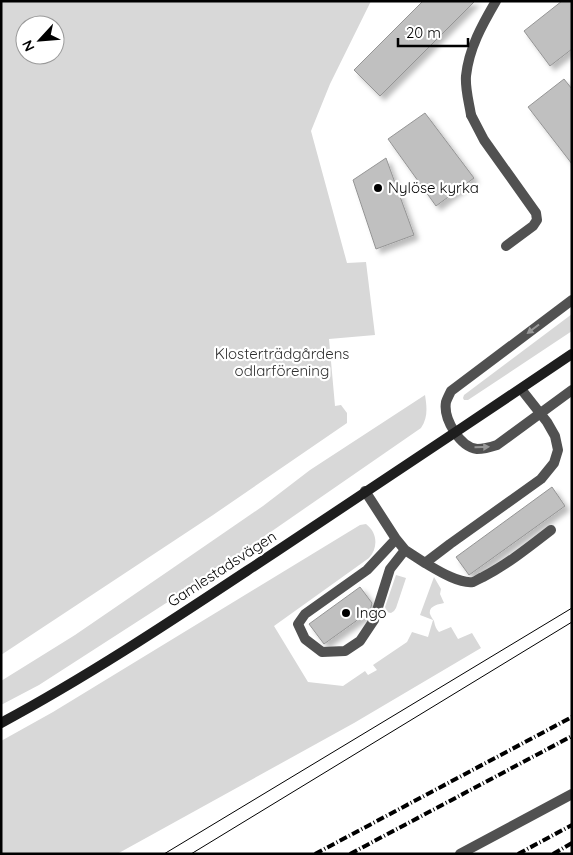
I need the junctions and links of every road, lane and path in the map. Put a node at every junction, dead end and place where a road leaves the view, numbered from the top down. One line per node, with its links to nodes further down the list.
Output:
1 (496, 1): 2 (street)
2 (506, 246)
3 (572, 300): 8 (street, one-way to 8)
4 (572, 354): 5 (street, Gamlestadsvägen)
5 (521, 389): 7 (street); 8 (street, Gamlestadsvägen)
6 (572, 390): 7 (street)
7 (540, 413): 8 (street, one-way to 7); 13 (street)
8 (454, 433): 9 (street, Gamlestadsvägen)
9 (366, 491): 11 (street); 14 (street, Gamlestadsvägen)
10 (551, 530): 13 (street)
11 (396, 539): 12 (street); 12 (street)
12 (405, 550): 13 (street)
13 (425, 563)
14 (1, 723)
15 (572, 794): 16 (street)
16 (460, 854)

